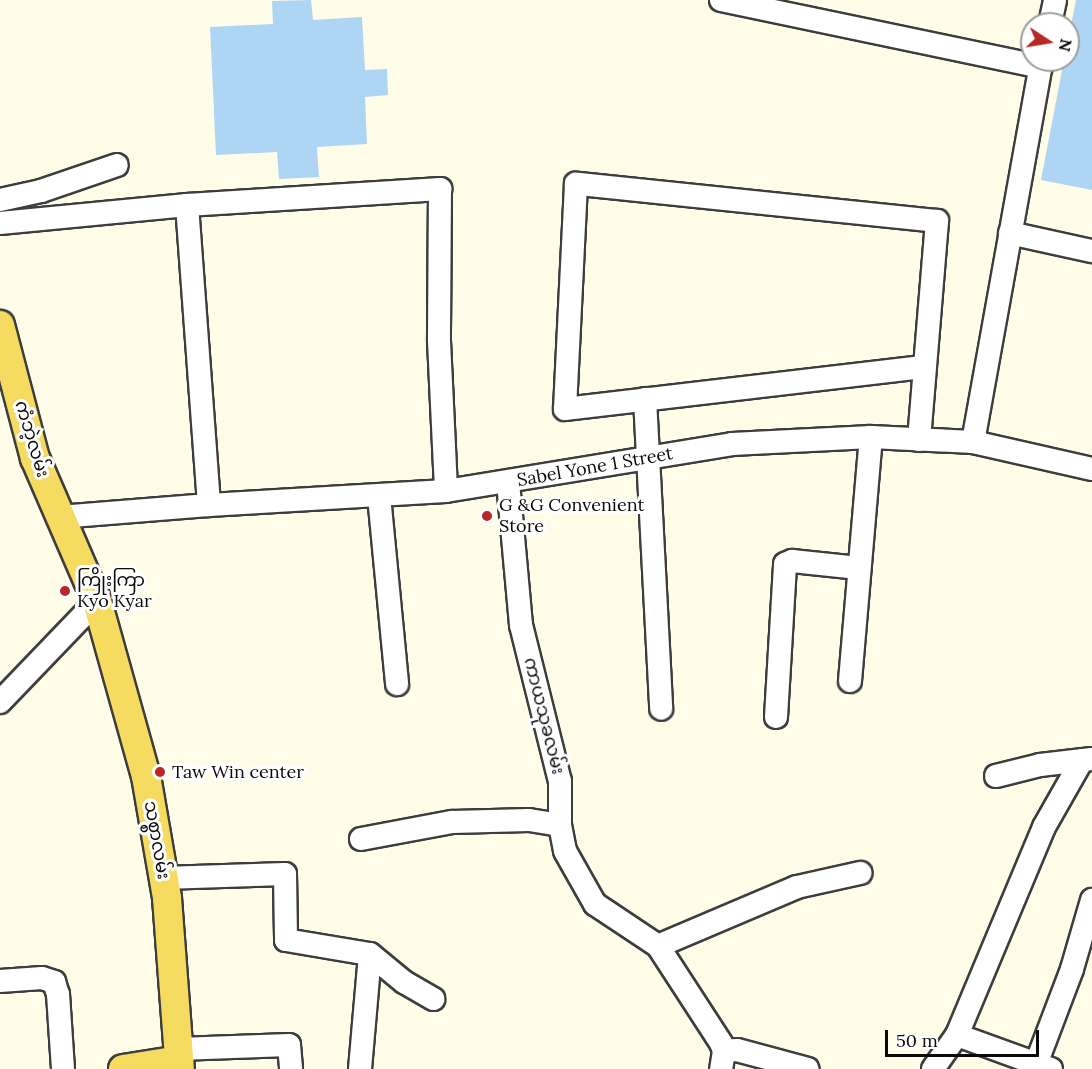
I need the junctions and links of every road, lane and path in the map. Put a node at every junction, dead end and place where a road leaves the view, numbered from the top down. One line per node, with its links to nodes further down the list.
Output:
1 (721, 0): 2 (street)
2 (1020, 59)
3 (1040, 72): 8 (street)
4 (117, 165): 5 (street)
5 (0, 200)
6 (187, 205): 7 (street); 19 (street); 21 (street)
7 (0, 223)
8 (1010, 233): 9 (street); 15 (street)
9 (1092, 251)
10 (0, 325): 22 (main road, ကံဘဲ့လမ်း)
11 (925, 367): 12 (street); 12 (street); 14 (street)
12 (645, 399): 16 (street)
13 (870, 437): 14 (street, Sabel Yone 1 Street); 16 (street, Sabel Yone 1 Street); 23 (street)
14 (919, 440): 15 (street, Sabel Yone 1 Street)
15 (973, 442): 17 (street, Sabel Yone 1 Street)
16 (650, 456): 18 (street, Sabel Yone 1 Street); 28 (street)
17 (1092, 469)
18 (508, 482): 19 (street, Sabel Yone 1 Street); 32 (street, ကာယသုခလမ်း)
19 (446, 491): 20 (street, Sabel Yone 1 Street)
20 (379, 496): 21 (street, Sabel Yone 1 Street); 26 (street)
21 (209, 505): 22 (street, Sabel Yone 1 Street)
22 (59, 517): 24 (main road, သစ္စာလမ်း)
23 (860, 568): 25 (street); 29 (street)
24 (97, 601): 27 (street); 35 (main road, သစ္စာလမ်း)
25 (850, 681)
26 (396, 684)
27 (0, 702)
28 (661, 709)
29 (776, 717)
30 (1087, 759): 31 (street); 41 (street)
31 (996, 777)
32 (560, 825): 33 (street); 37 (street, ကာယသုခလမ်း)
33 (361, 839)
34 (860, 873): 37 (street)
35 (163, 878): 38 (street); 42 (main road, သစ္စာလမ်း)
36 (1092, 900): 44 (street)
37 (658, 946): 43 (street, ကာယသုခလမ်း)
38 (370, 954): 40 (street); 48 (street)
39 (0, 981): 45 (street)
40 (433, 999)
41 (957, 1035): 44 (street); 50 (street)
42 (179, 1059): 46 (main road); 47 (street)
43 (723, 1060): 49 (street)
44 (1044, 1066)
45 (63, 1069)
46 (123, 1069)
47 (291, 1069)
48 (360, 1069)
49 (808, 1069)
50 (933, 1069)

